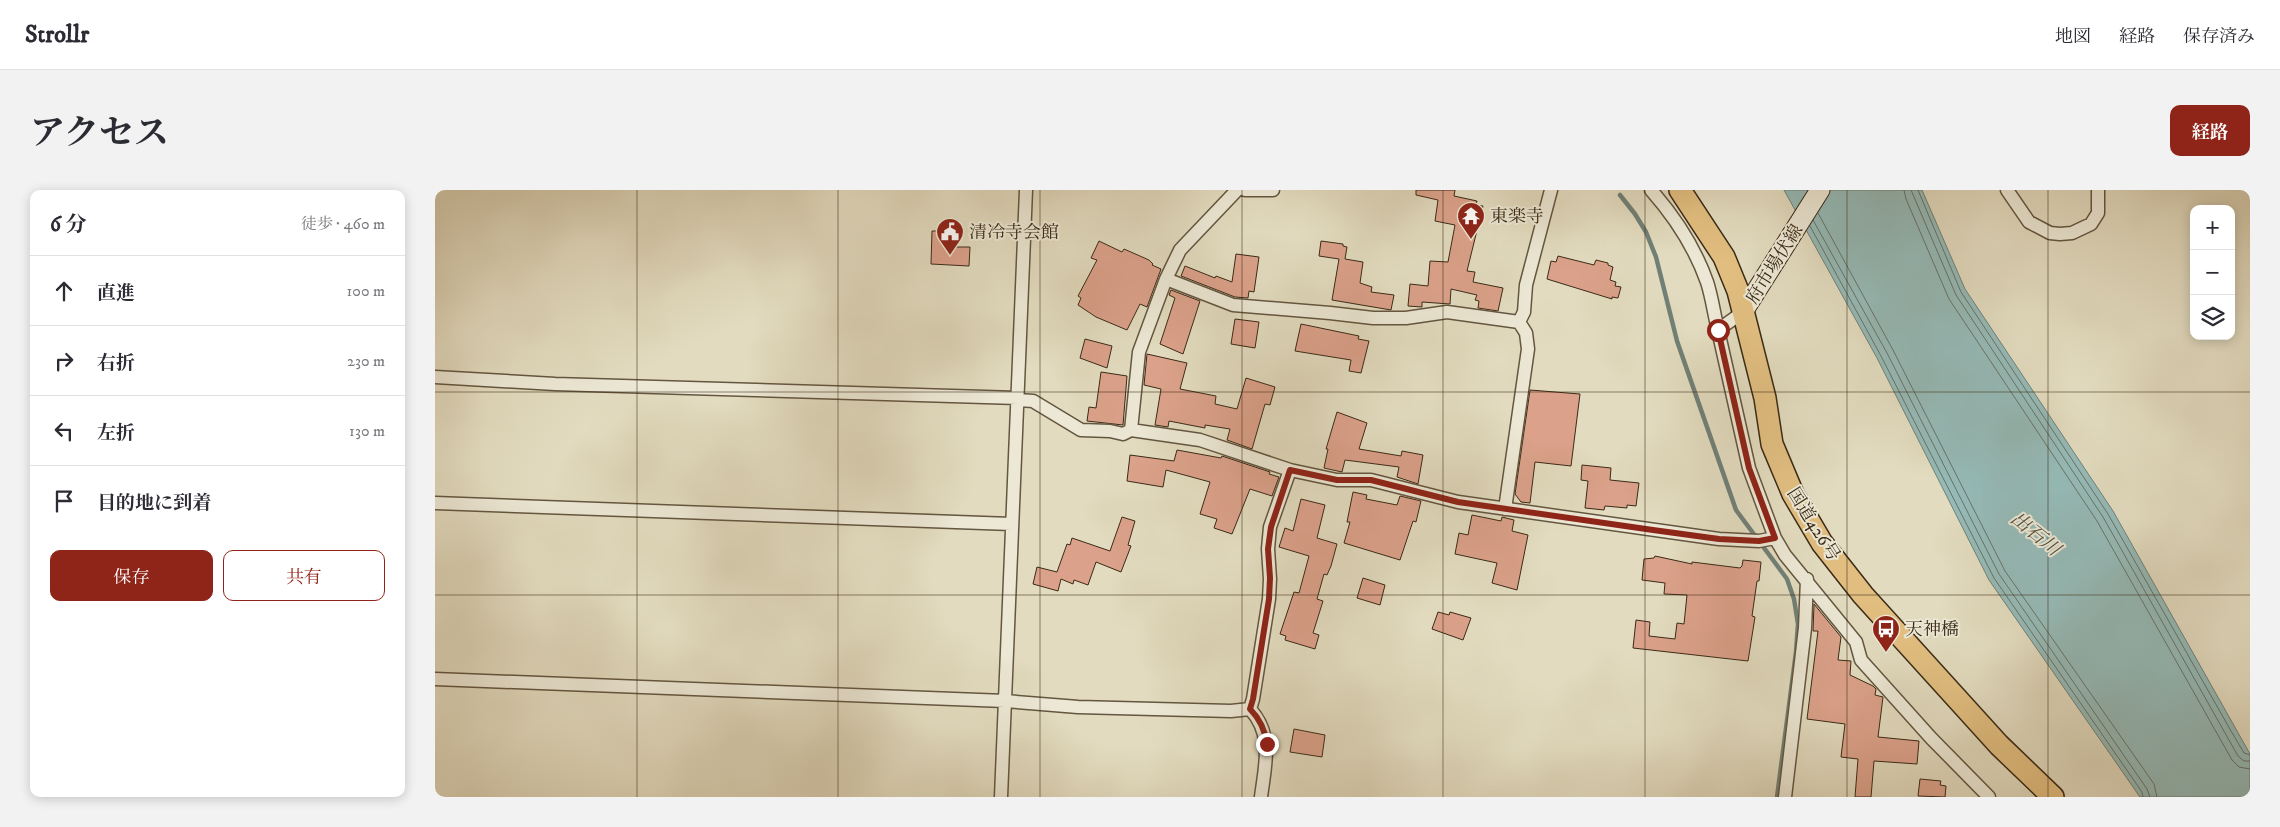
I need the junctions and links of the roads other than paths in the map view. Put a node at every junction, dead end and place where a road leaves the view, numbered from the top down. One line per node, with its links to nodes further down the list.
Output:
1 (1025, 190): 16 (street)
2 (1237, 190): 11 (street)
3 (1245, 190): 4 (street)
4 (1273, 190)
5 (1551, 190): 13 (street)
6 (1651, 190): 14 (street)
7 (1680, 190): 12 (highway, 国道426号)
8 (1820, 190): 12 (main road, 府市場伏線)
9 (2007, 190): 10 (street)
10 (2098, 190)
11 (1166, 279): 13 (street); 17 (street)
12 (1743, 312): 14 (street); 31 (highway, 国道426号)
13 (1519, 322): 20 (street)
14 (1718, 330): 22 (street)
15 (435, 377): 16 (street)
16 (1018, 399): 17 (street); 21 (street)
17 (1131, 430): 18 (street)
18 (1290, 470): 20 (street); 26 (street)
19 (435, 503): 21 (street)
20 (1505, 509): 22 (street)
21 (1011, 524): 25 (street)
22 (1775, 538): 23 (street)
23 (1807, 579): 29 (street); 30 (street)
24 (435, 679): 25 (street)
25 (1005, 701): 26 (street); 27 (street)
26 (1250, 709): 28 (street)
27 (1001, 797)
28 (1261, 797)
29 (1785, 797)
30 (1989, 797)
31 (2053, 797)

